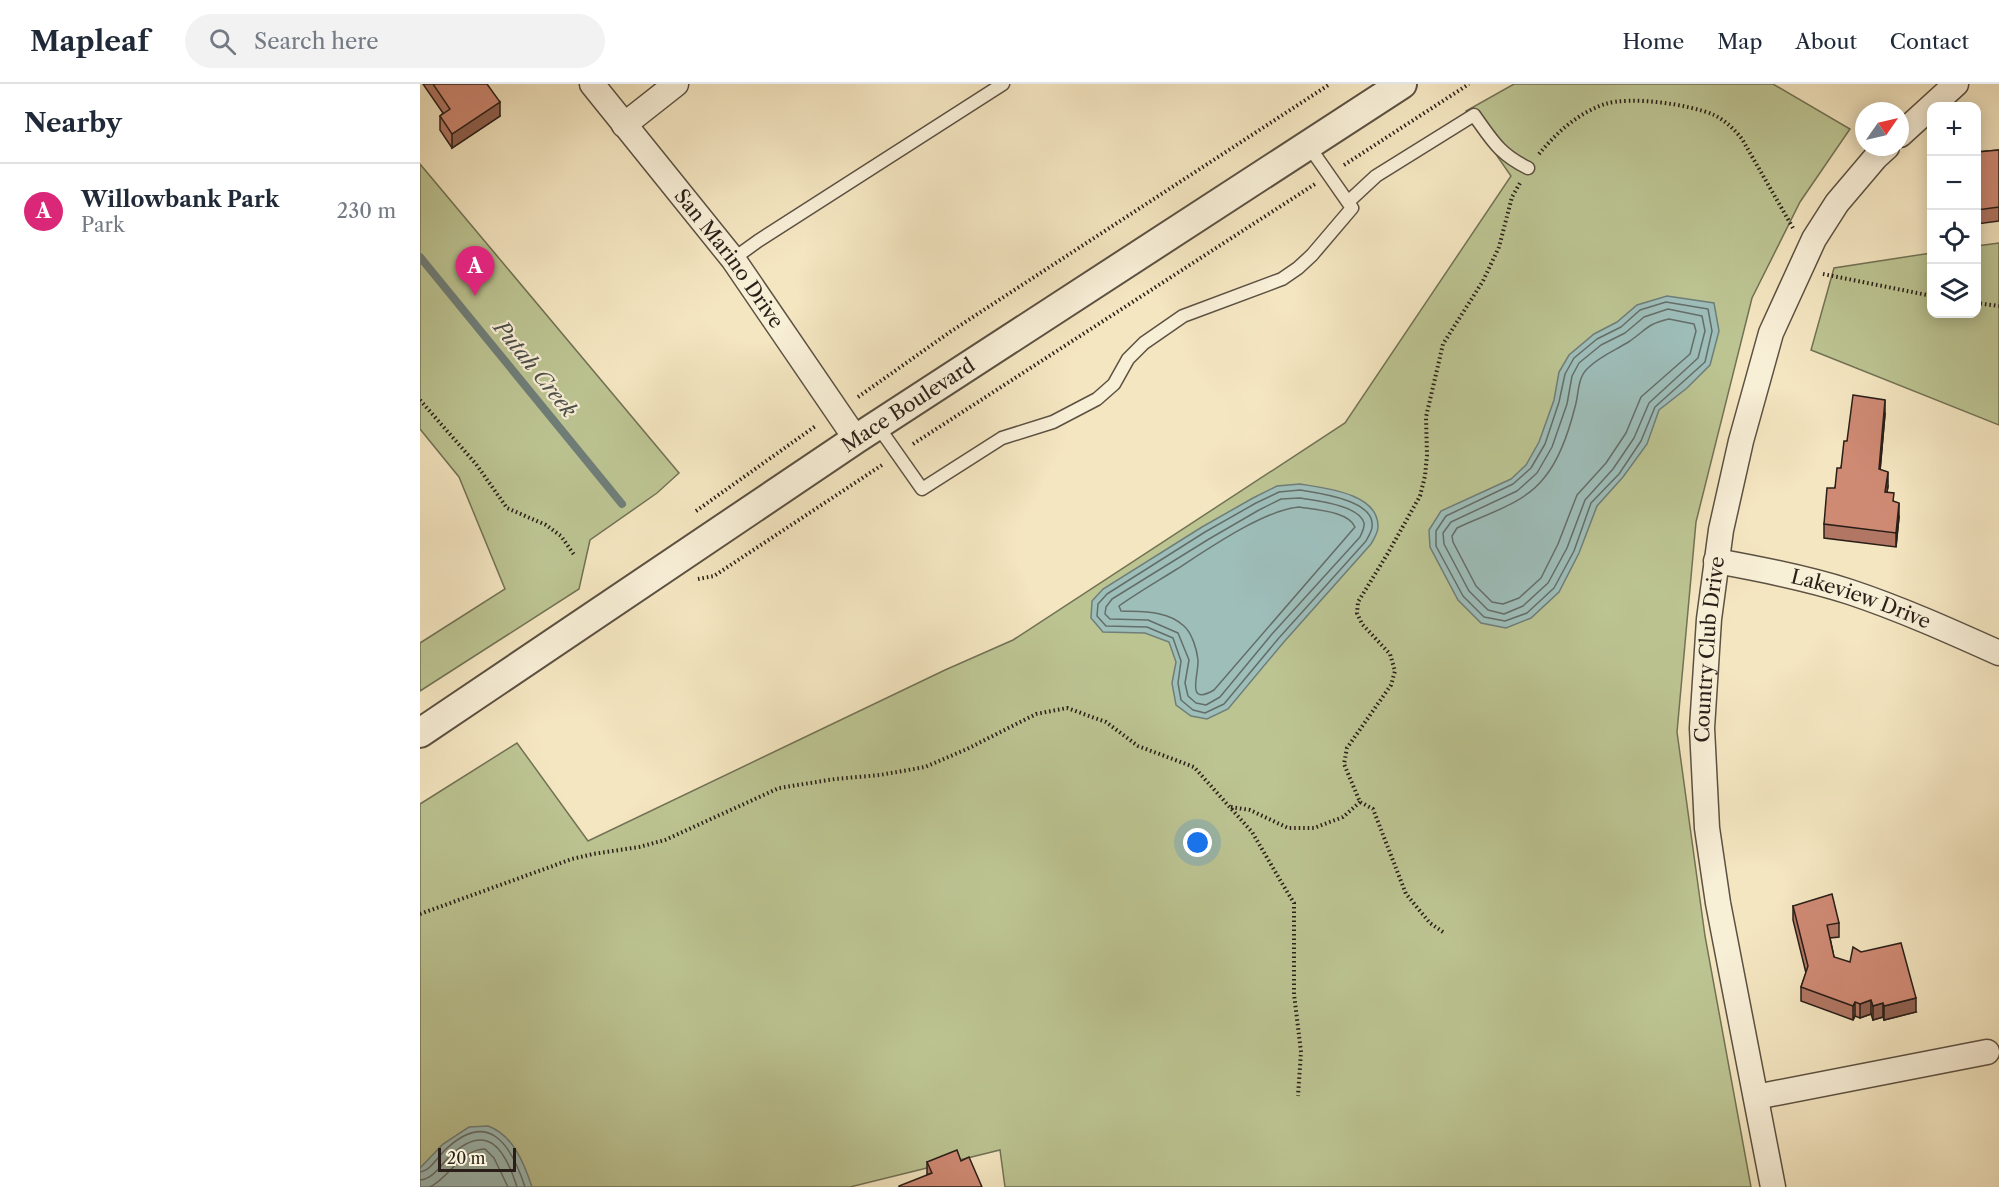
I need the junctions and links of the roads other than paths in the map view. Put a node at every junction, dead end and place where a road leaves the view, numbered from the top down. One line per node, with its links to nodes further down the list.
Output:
1 (592, 84): 6 (street, San Marino Drive)
2 (676, 84): 6 (street)
3 (1003, 84): 12 (lane)
4 (1402, 84): 8 (street, Mace Boulevard)
5 (1956, 84): 7 (street)
6 (624, 125): 12 (street, San Marino Drive)
7 (1909, 127)
8 (1308, 146): 11 (lane); 13 (street, Mace Boulevard)
9 (1877, 156): 14 (street, Country Club Drive)
10 (1528, 168): 11 (lane)
11 (1348, 202): 13 (lane)
12 (733, 259): 13 (street, San Marino Drive)
13 (867, 432): 16 (street, Mace Boulevard)
14 (1716, 561): 15 (street, Lakeview Drive); 18 (street, Country Club Drive)
15 (1999, 653)
16 (420, 733)
17 (1987, 1052): 18 (street)
18 (1756, 1097): 19 (street, Country Club Drive)
19 (1773, 1187)

